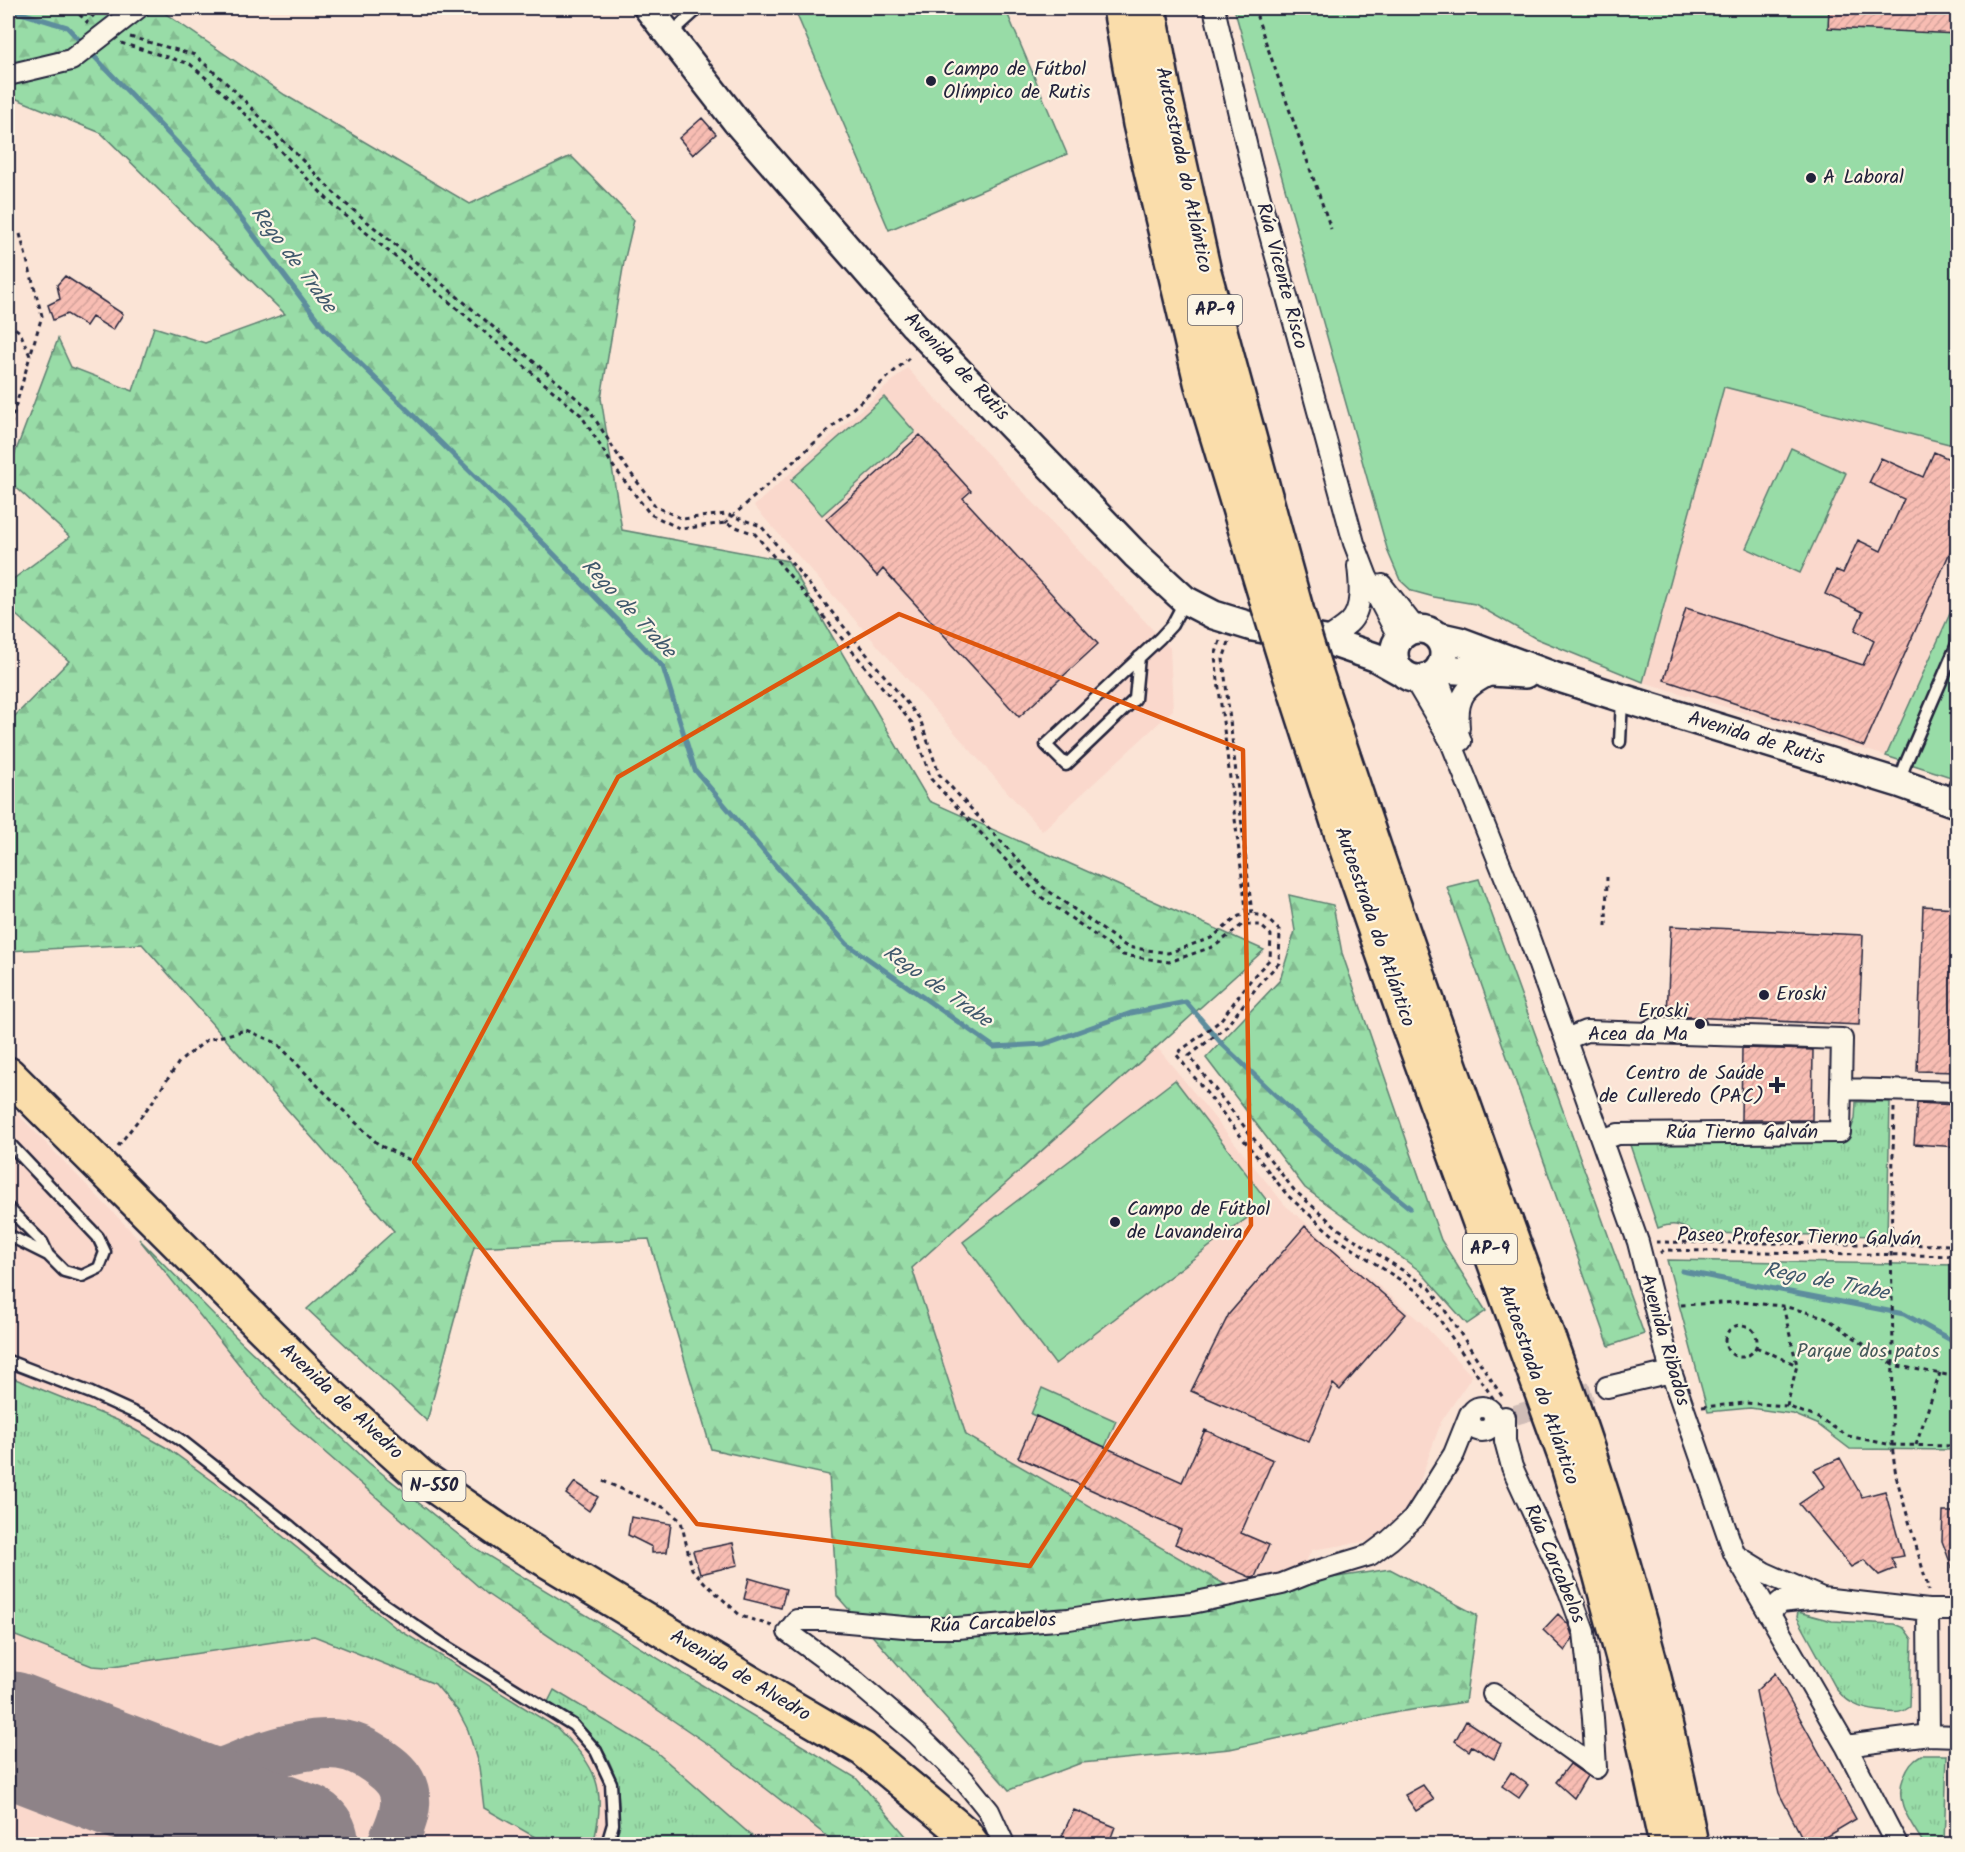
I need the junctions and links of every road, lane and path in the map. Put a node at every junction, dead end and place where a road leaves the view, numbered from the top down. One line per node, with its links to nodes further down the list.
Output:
1 (73, 8): 10 (path)
2 (84, 8): 10 (path)
3 (138, 8): 10 (street)
4 (648, 8): 11 (street, Avenida de Rutis)
5 (699, 8): 11 (lane)
6 (1120, 8): 23 (highway, Autoestrada do Atlántico / AP-9)
7 (1149, 8): 23 (highway, Autoestrada do Atlántico / AP-9)
8 (1214, 8): 21 (street, Rúa Vicente Risco)
9 (1263, 8): 13 (path)
10 (106, 33): 12 (street); 19 (path); 20 (path)
11 (669, 34): 22 (street, Avenida de Rutis)
12 (8, 75)
13 (1331, 228)
14 (20, 234): 16 (path)
15 (8, 323): 16 (path)
16 (30, 356): 18 (path)
17 (909, 358): 19 (path)
18 (8, 433)
19 (734, 516): 20 (path); 39 (path)
20 (725, 523): 40 (path)
21 (1354, 543): 25 (street, Rúa Vicente Risco); 28 (street)
22 (1185, 600): 24 (street, Avenida de Rutis); 27 (lane)
23 (1282, 607): 28 (highway, AP-9, bridge)
24 (1226, 619): 28 (street, Avenida de Rutis); 39 (path)
25 (1412, 636): 28 (street, Avenida de Rutis); 29 (street); 29 (street); 31 (street, Avenida de Rutis)
26 (1958, 642): 35 (lane)
27 (1139, 657): 27 (lane)
28 (1309, 657): 29 (street, Avenida de Rutis); 92 (highway, Autoestrada do Atlántico / AP-9); 93 (highway, Autoestrada do Atlántico / AP-9)
29 (1422, 673): 30 (street, Avenida de Rutis); 33 (street, Avenida Ribados); 37 (street, Avenida Ribados)
30 (1495, 673): 31 (street, Avenida de Rutis); 33 (street)
31 (1553, 676): 32 (street, Avenida de Rutis)
32 (1622, 698): 34 (lane); 35 (street, Avenida de Rutis)
33 (1459, 733): 37 (street, Avenida Ribados)
34 (1620, 742)
35 (1899, 783): 36 (street, Avenida de Rutis)
36 (1955, 794)
37 (1481, 813): 44 (street, Avenida Ribados)
38 (1607, 877): 41 (path)
39 (1247, 915): 40 (path); 70 (path)
40 (1248, 925): 70 (path)
41 (1606, 926)
42 (1700, 1024): 43 (lane)
43 (1637, 1033): 44 (street, Rúa Tierno Galván); 46 (street, Rúa Tierno Galván)
44 (1566, 1039): 50 (street, Avenida Ribados)
45 (8, 1074): 87 (highway, Avenida de Alvedro / N-550)
46 (1841, 1089): 47 (street); 50 (street, Rúa Tierno Galván)
47 (1895, 1091): 48 (street); 55 (path)
48 (1958, 1092)
49 (110, 1139): 52 (path)
50 (1602, 1140): 58 (street, Avenida Ribados)
51 (8, 1142): 56 (lane)
52 (414, 1162)
53 (8, 1208): 56 (lane)
54 (8, 1234): 56 (lane)
55 (1891, 1254): 57 (path, Paseo Profesor Tierno Galván); 58 (path, Paseo Profesor Tierno Galván); 64 (path)
56 (48, 1255)
57 (1958, 1256)
58 (1642, 1262): 65 (street, Avenida Ribados)
59 (1681, 1305): 60 (path)
60 (1783, 1306): 63 (path); 64 (path)
61 (1756, 1347): 61 (path); 63 (path)
62 (8, 1361): 88 (lane)
63 (1797, 1365): 69 (path)
64 (1893, 1365): 66 (path); 72 (path)
65 (1671, 1372): 68 (street); 71 (street, Avenida Ribados)
66 (1940, 1374): 67 (path); 73 (path)
67 (1958, 1377)
68 (1607, 1387)
69 (1787, 1406): 71 (path); 72 (path)
70 (1499, 1421): 75 (street, Rúa Carcabelos); 75 (street, Rúa Carcabelos); 83 (street, Rúa Carcabelos)
71 (1689, 1426): 77 (street, Avenida Ribados)
72 (1892, 1444): 73 (path); 79 (path)
73 (1916, 1445): 74 (path)
74 (1958, 1446)
75 (1454, 1454): 82 (street, Rúa Carcabelos)
76 (603, 1481): 82 (path)
77 (1734, 1553): 78 (street); 81 (street, Avenida Ribados)
78 (1822, 1598): 79 (street); 81 (street)
79 (1928, 1610): 80 (street); 84 (street)
80 (1958, 1610)
81 (1769, 1614): 86 (street, Avenida Ribados)
82 (788, 1632): 91 (street)
83 (1493, 1694)
84 (1929, 1735): 85 (street); 86 (street)
85 (1958, 1736)
86 (1846, 1746): 94 (street, Avenida Ribados)
87 (933, 1806): 89 (highway, Avenida de Alvedro / N-550); 90 (highway, Avenida de Alvedro / N-550)
88 (607, 1845)
89 (957, 1845)
90 (972, 1845)
91 (1004, 1845)
92 (1666, 1845)
93 (1691, 1845)
94 (1897, 1845)

